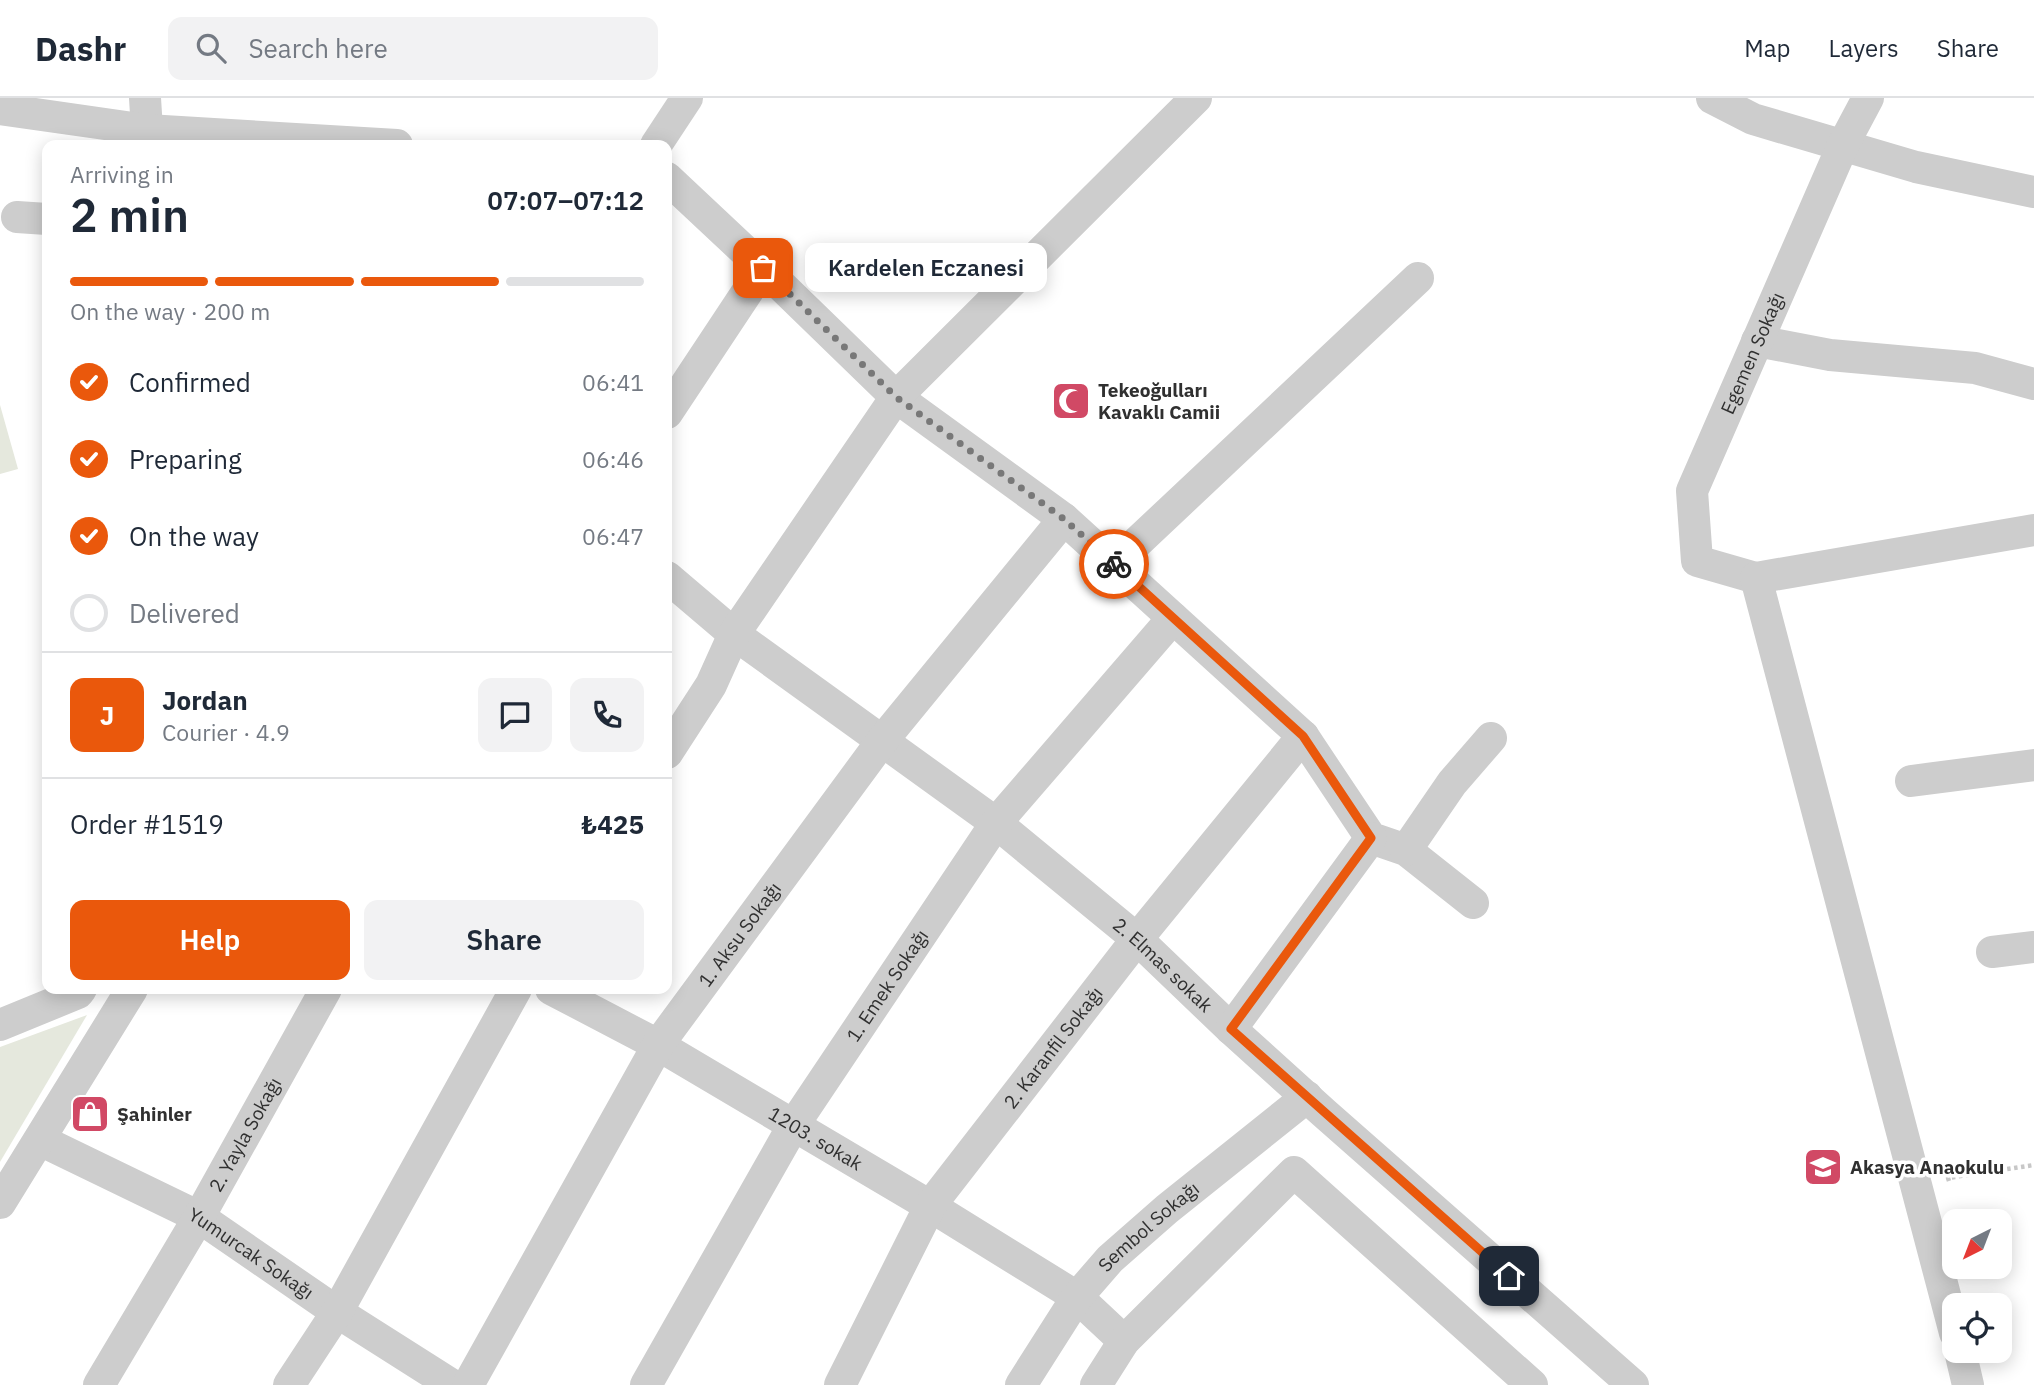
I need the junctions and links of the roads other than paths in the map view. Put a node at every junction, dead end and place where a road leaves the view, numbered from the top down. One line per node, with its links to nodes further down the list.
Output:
1 (145, 98): 7 (street)
2 (687, 98): 10 (street)
3 (1196, 98): 18 (street)
4 (1712, 98): 11 (street)
5 (1868, 98): 11 (street, Egemen Sokağı)
6 (0, 109): 8 (street)
7 (147, 130): 8 (street); 9 (street)
8 (88, 133)
9 (314, 140)
10 (659, 140)
11 (1843, 145): 13 (street); 16 (street, Egemen Sokağı)
12 (672, 183): 14 (street)
13 (2034, 192)
14 (763, 268): 18 (street); 19 (street)
15 (1418, 278): 22 (street)
16 (1758, 341): 17 (street); 23 (street, Egemen Sokağı)
17 (2034, 384)
18 (896, 397): 20 (street); 26 (street)
19 (672, 405)
20 (1064, 519): 22 (street); 29 (street, 1. Aksu Sokağı)
21 (2034, 530): 23 (street)
22 (1114, 564): 25 (street)
23 (1756, 578): 54 (street)
24 (672, 581): 26 (street, 2. Elmas sokak)
25 (1173, 618): 27 (street); 33 (street, 1. Emek Sokağı)
26 (734, 634): 29 (street, 2. Elmas sokak); 30 (street)
27 (1303, 736): 34 (street); 37 (street, 2. Karanfil Sokağı)
28 (1491, 737): 35 (street)
29 (882, 741): 33 (street, 2. Elmas sokak); 47 (street, 1. Aksu Sokağı)
30 (672, 745)
31 (2034, 765): 32 (street)
32 (1911, 781)
33 (996, 823): 37 (street, 2. Elmas sokak); 49 (street, 1. Emek Sokağı)
34 (1371, 838): 35 (street); 46 (street)
35 (1406, 850): 36 (street)
36 (1473, 903)
37 (1137, 939): 46 (street, 2. Elmas sokak); 52 (street, 2. Karanfil Sokağı)
38 (2034, 947): 39 (street)
39 (1992, 952)
40 (76, 994): 45 (street)
41 (129, 994): 50 (street)
42 (323, 994): 53 (street, 2. Yayla Sokağı)
43 (513, 994): 56 (street)
44 (561, 994): 47 (street, 1203. sokak)
45 (0, 1025)
46 (1231, 1029): 48 (street, 2. Elmas sokak)
47 (658, 1045): 49 (street, 1203. sokak); 63 (street, 1. Aksu Sokağı)
48 (1307, 1097): 55 (street, Sembol Sokağı); 68 (street, 2. Elmas sokak)
49 (793, 1126): 52 (street, 1203. sokak); 64 (street, 1. Emek Sokağı)
50 (40, 1140): 51 (street); 53 (street, Yumurcak Sokağı)
51 (0, 1203)
52 (930, 1206): 55 (street, 1203. sokak); 65 (street, 2. Karanfil Sokağı)
53 (199, 1217): 56 (street, Yumurcak Sokağı); 60 (street, 2. Yayla Sokağı)
54 (1944, 1293)
55 (1077, 1297): 57 (street, 1203. sokak); 66 (street, Sembol Sokağı)
56 (337, 1312): 61 (street); 62 (street, Yumurcak Sokağı)
57 (1124, 1341): 59 (street); 67 (street)
58 (1962, 1363): 69 (street)
59 (1521, 1382)
60 (99, 1385)
61 (289, 1385)
62 (452, 1385)
63 (468, 1385)
64 (646, 1385)
65 (840, 1385)
66 (1021, 1385)
67 (1096, 1385)
68 (1633, 1385)
69 (1968, 1385)

